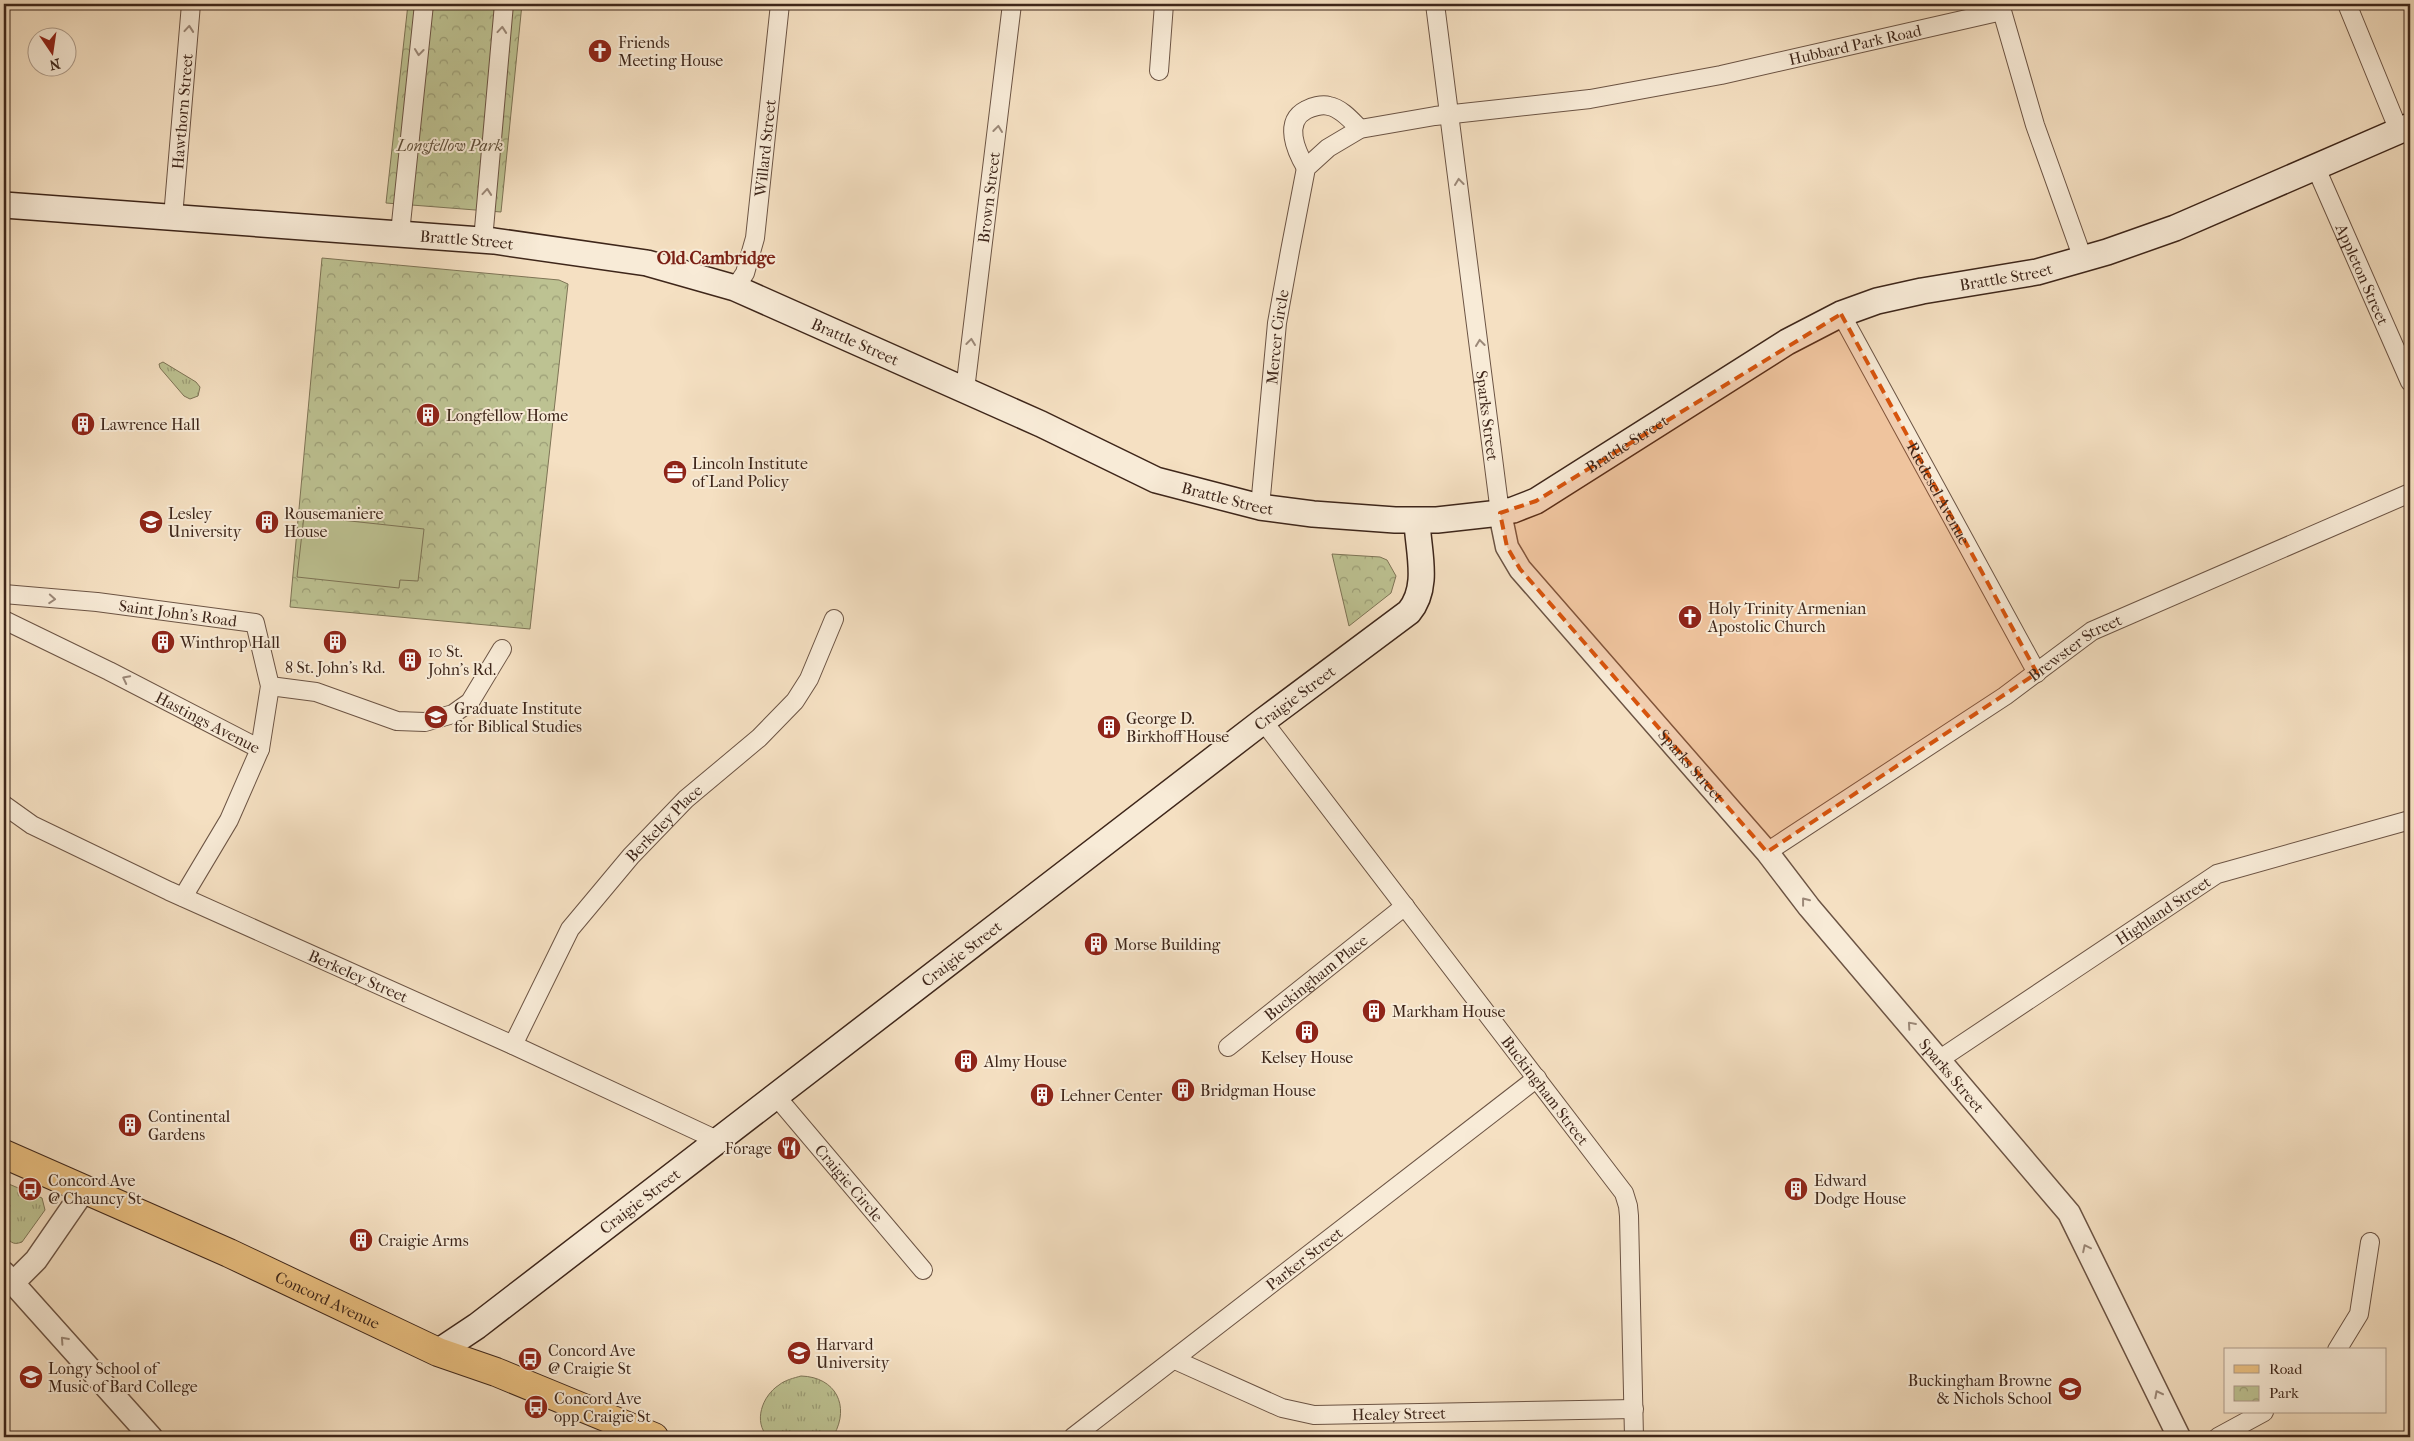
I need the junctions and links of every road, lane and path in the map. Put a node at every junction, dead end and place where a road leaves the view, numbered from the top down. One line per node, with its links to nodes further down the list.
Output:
1 (191, 4): 17 (street, Hawthorn Street, one-way to 1)
2 (424, 4): 18 (street, one-way to 18)
3 (504, 4): 19 (street, one-way to 3)
4 (780, 4): 21 (street, Willard Street)
5 (1012, 4): 24 (street, Brown Street, one-way to 5)
6 (1164, 4): 10 (street)
7 (1435, 4): 11 (street, Sparks Street)
8 (2347, 4): 12 (street)
9 (2005, 8): 11 (street, Hubbard Park Road); 20 (street, Hubbard Park Road)
10 (1159, 71)
11 (1450, 114): 13 (street); 27 (street, Sparks Street, one-way to 11)
12 (2405, 128): 15 (main road, Brattle Street)
13 (1360, 129): 14 (street); 14 (street)
14 (1306, 168): 26 (street, Mercer Circle)
15 (2316, 168): 20 (main road, Brattle Street); 23 (street, Appleton Street)
16 (4, 205): 17 (main road, Brattle Street)
17 (173, 217): 18 (main road, Brattle Street)
18 (400, 233): 19 (main road, Brattle Street)
19 (482, 240): 21 (main road, Brattle Street)
20 (2082, 259): 22 (main road, Brattle Street)
21 (736, 288): 24 (main road, Brattle Street)
22 (1841, 314): 27 (main road, Brattle Street); 33 (street, Riedesel Avenue)
23 (2410, 382)
24 (965, 390): 26 (main road, Brattle Street)
25 (2410, 493): 33 (street, Brewster Street)
26 (1260, 507): 28 (main road, Brattle Street)
27 (1500, 513): 28 (main road, Brattle Street); 39 (street, Sparks Street)
28 (1417, 521): 35 (main road, Craigie Street)
29 (4, 594): 34 (street, Saint John's Road, one-way to 34)
30 (834, 619): 42 (street, Berkeley Place)
31 (4, 620): 36 (street, Hastings Avenue, one-way to 31)
32 (502, 650): 34 (street)
33 (2037, 673): 39 (street, Brewster Street)
34 (270, 686): 36 (street, Saint John's Road)
35 (1263, 721): 41 (street, Buckingham Street); 46 (main road, Craigie Street)
36 (260, 750): 40 (street, Hastings Avenue)
37 (4, 805): 40 (street, Berkeley Street)
38 (2410, 820): 44 (street, Highland Street)
39 (1767, 852): 44 (street, Sparks Street, one-way to 39)
40 (183, 897): 42 (street, Berkeley Street)
41 (1405, 906): 43 (street, Buckingham Place); 45 (street, Buckingham Street)
42 (513, 1045): 47 (street, Berkeley Street)
43 (1228, 1047)
44 (1940, 1058): 62 (street, Sparks Street, one-way to 44)
45 (1537, 1078): 55 (street, Parker Street); 56 (street, Buckingham Street)
46 (775, 1095): 47 (main road, Craigie Street); 51 (street, Craigie Circle)
47 (717, 1140): 54 (main road, Craigie Street)
48 (4, 1154): 49 (main road, Concord Avenue)
49 (85, 1188): 52 (street); 54 (main road, Concord Avenue)
50 (2370, 1242): 53 (street)
51 (923, 1270)
52 (7, 1283): 58 (street, one-way to 52)
53 (2338, 1348)
54 (438, 1352): 59 (main road, Concord Avenue)
55 (1175, 1360): 56 (street, Healey Street); 60 (street, Parker Street)
56 (1634, 1409): 61 (street, Buckingham Street)
57 (2260, 1414): 63 (street)
58 (151, 1437)
59 (654, 1437)
60 (1073, 1437)
61 (1634, 1437)
62 (2180, 1437)
63 (2218, 1437)

